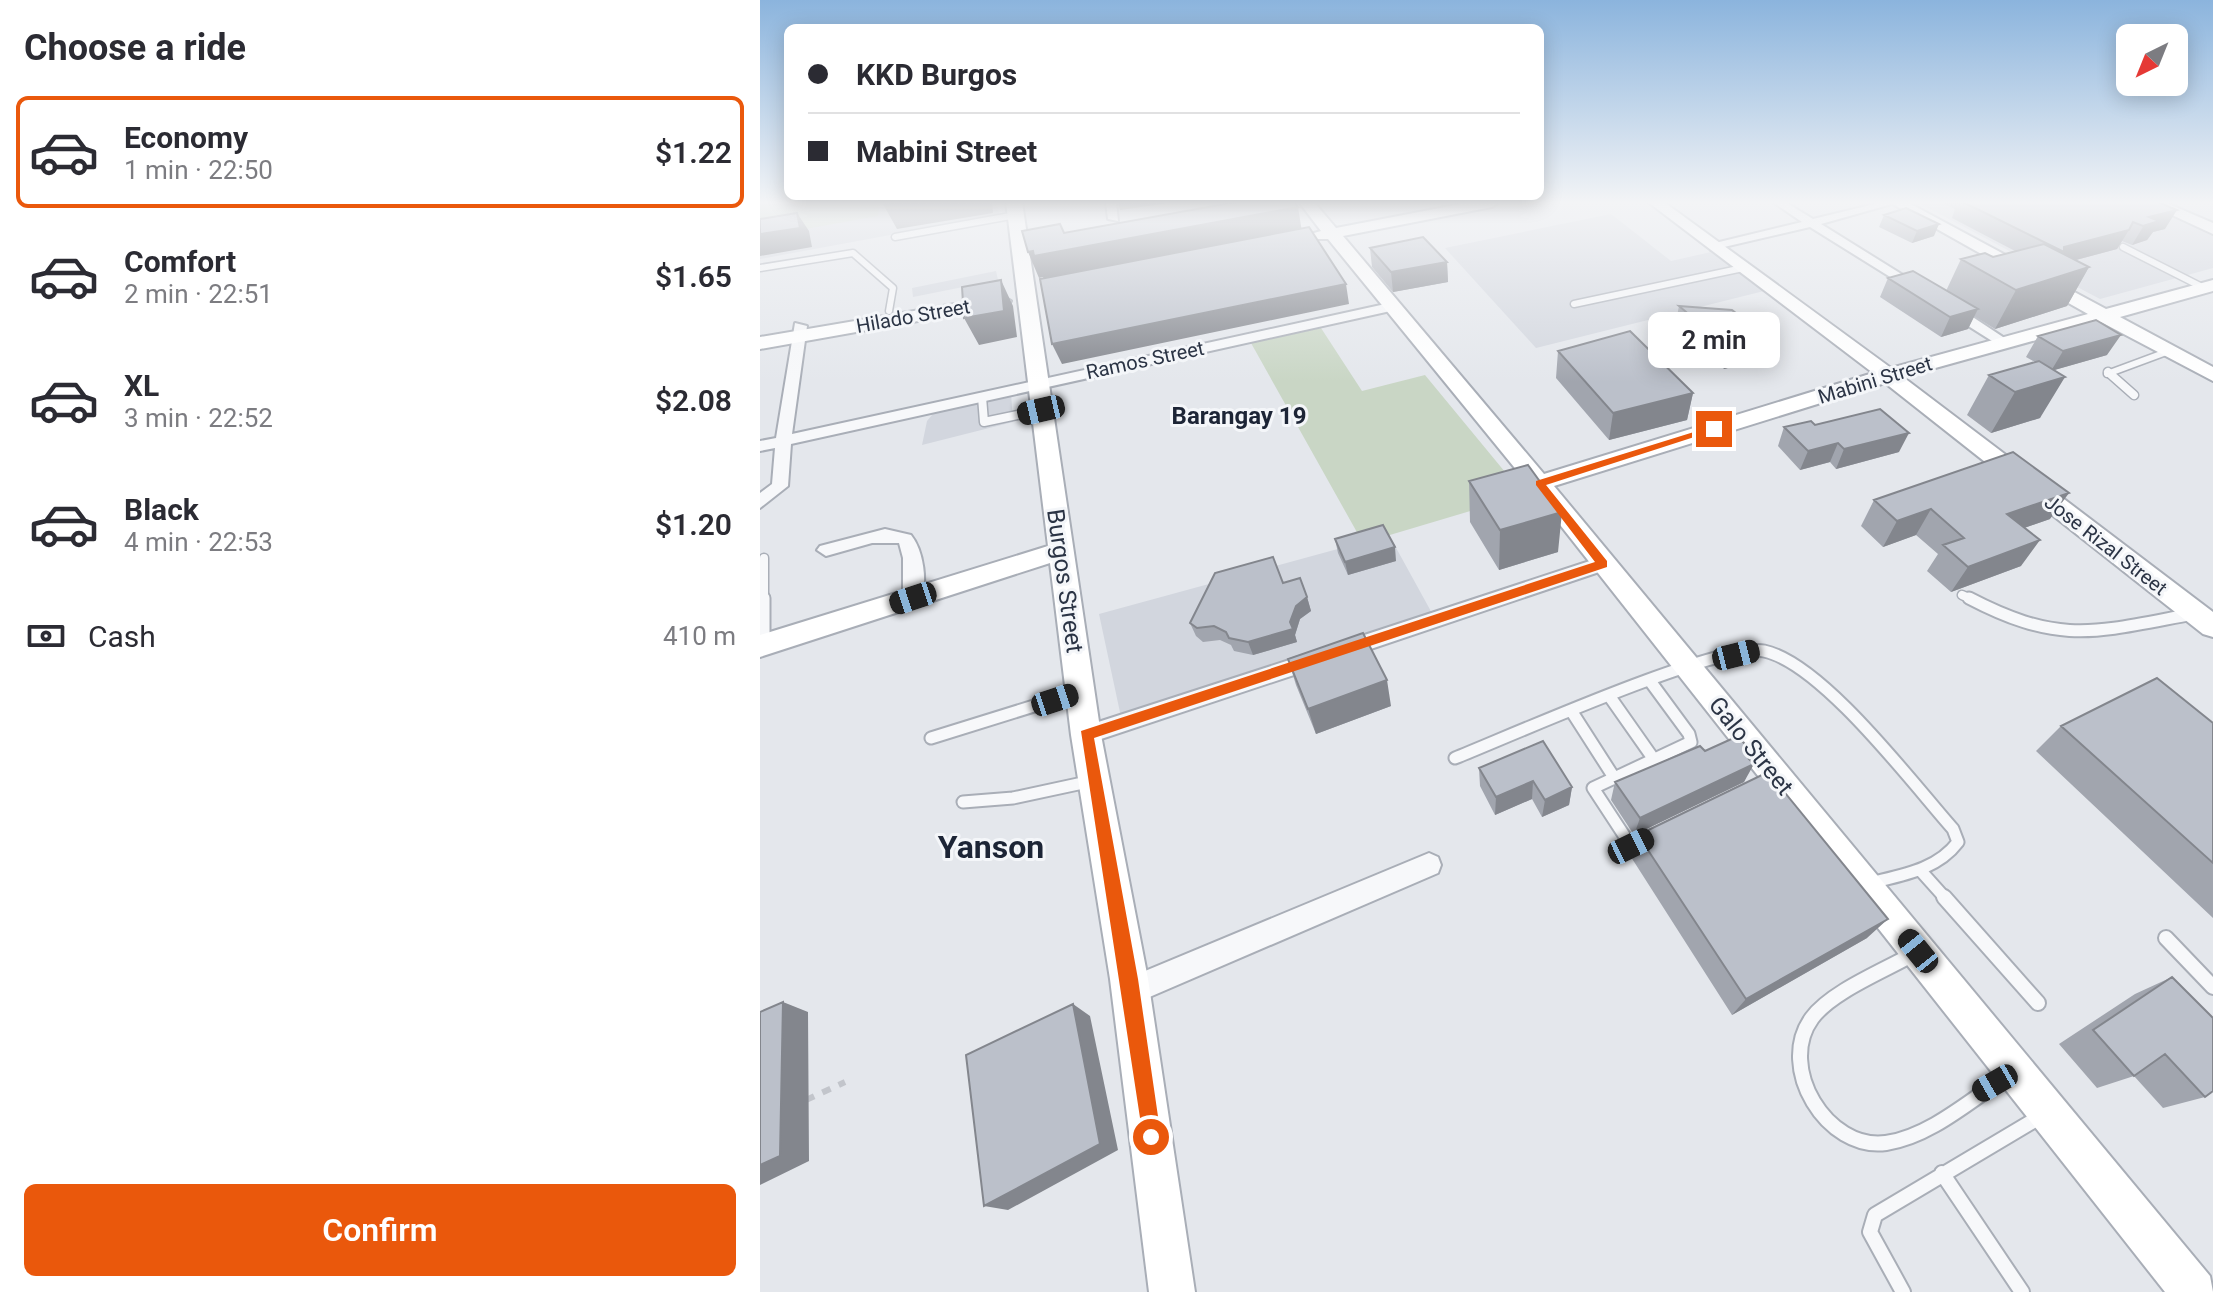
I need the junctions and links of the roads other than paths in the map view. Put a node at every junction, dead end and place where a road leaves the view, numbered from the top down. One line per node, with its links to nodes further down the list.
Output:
1 (795, 262): 9 (lane)
2 (864, 262): 15 (lane)
3 (1027, 262): 12 (street, Burgos Street)
4 (1345, 262): 14 (street, Galo Street)
5 (1735, 262): 10 (street, Jose Rizal Street)
6 (1875, 262): 20 (street)
7 (2000, 262): 16 (street)
8 (2157, 262): 11 (lane)
9 (760, 268)
10 (1743, 268): 13 (lane); 22 (street, Jose Rizal Street)
11 (2209, 286): 16 (street, Mabini Street)
12 (1033, 290): 15 (street, Hilado Street); 26 (street, Burgos Street)
13 (1574, 304)
14 (1390, 307): 26 (street, Ramos Street); 29 (street, Galo Street)
15 (900, 312): 17 (street, Hilado Street)
16 (2104, 313): 20 (street, Mabini Street); 21 (street)
17 (799, 331): 18 (street, Hilado Street); 19 (street, Hilado Street); 27 (street)
18 (760, 334)
19 (760, 343)
20 (2005, 343): 22 (street, Mabini Street)
21 (2169, 351): 23 (street); 24 (lane)
22 (1888, 375): 29 (street, Mabini Street); 37 (street, Jose Rizal Street)
23 (2213, 375)
24 (2134, 395)
25 (982, 397): 26 (street, Ramos Street); 26 (lane); 27 (street, Ramos Street)
26 (1039, 397): 32 (street, Burgos Street)
27 (783, 441): 28 (street, Ramos Street); 30 (street)
28 (760, 446)
29 (1539, 483): 34 (street, Galo Street)
30 (760, 502)
31 (826, 550): 36 (street)
32 (1060, 551): 36 (street); 42 (street, Burgos Street)
33 (764, 558): 39 (lane)
34 (1602, 564): 40 (street, Galo Street); 45 (street)
35 (1962, 595): 37 (lane)
36 (913, 598): 39 (street)
37 (2195, 613): 38 (street, Jose Rizal Street)
38 (2213, 627)
39 (762, 645)
40 (1688, 667): 41 (lane); 54 (lane); 55 (street, Galo Street)
41 (1650, 681): 43 (lane); 48 (lane)
42 (1081, 692): 45 (street, Burgos Street); 46 (lane)
43 (1610, 697): 44 (lane); 48 (lane)
44 (1572, 712): 47 (lane); 49 (lane)
45 (1086, 735): 50 (street, Burgos Street)
46 (931, 738)
47 (1455, 758)
48 (1655, 761): 49 (lane)
49 (1615, 779): 52 (lane)
50 (1094, 781): 51 (lane); 59 (street, Burgos Street)
51 (963, 802)
52 (1658, 834)
53 (1429, 865): 59 (street)
54 (1920, 870): 55 (lane); 60 (lane)
55 (1864, 884): 57 (street, Galo Street)
56 (2166, 938): 58 (lane)
57 (1918, 951): 61 (street, Galo Street); 61 (lane)
58 (2213, 987)
59 (1131, 991): 64 (street, Burgos Street)
60 (2038, 1003)
61 (2014, 1072): 62 (street, Galo Street)
62 (2048, 1112): 63 (lane); 67 (street, Galo Street)
63 (1942, 1173): 65 (lane); 66 (lane)
64 (1167, 1289)
65 (1903, 1292)
66 (2022, 1292)
67 (2194, 1292)

